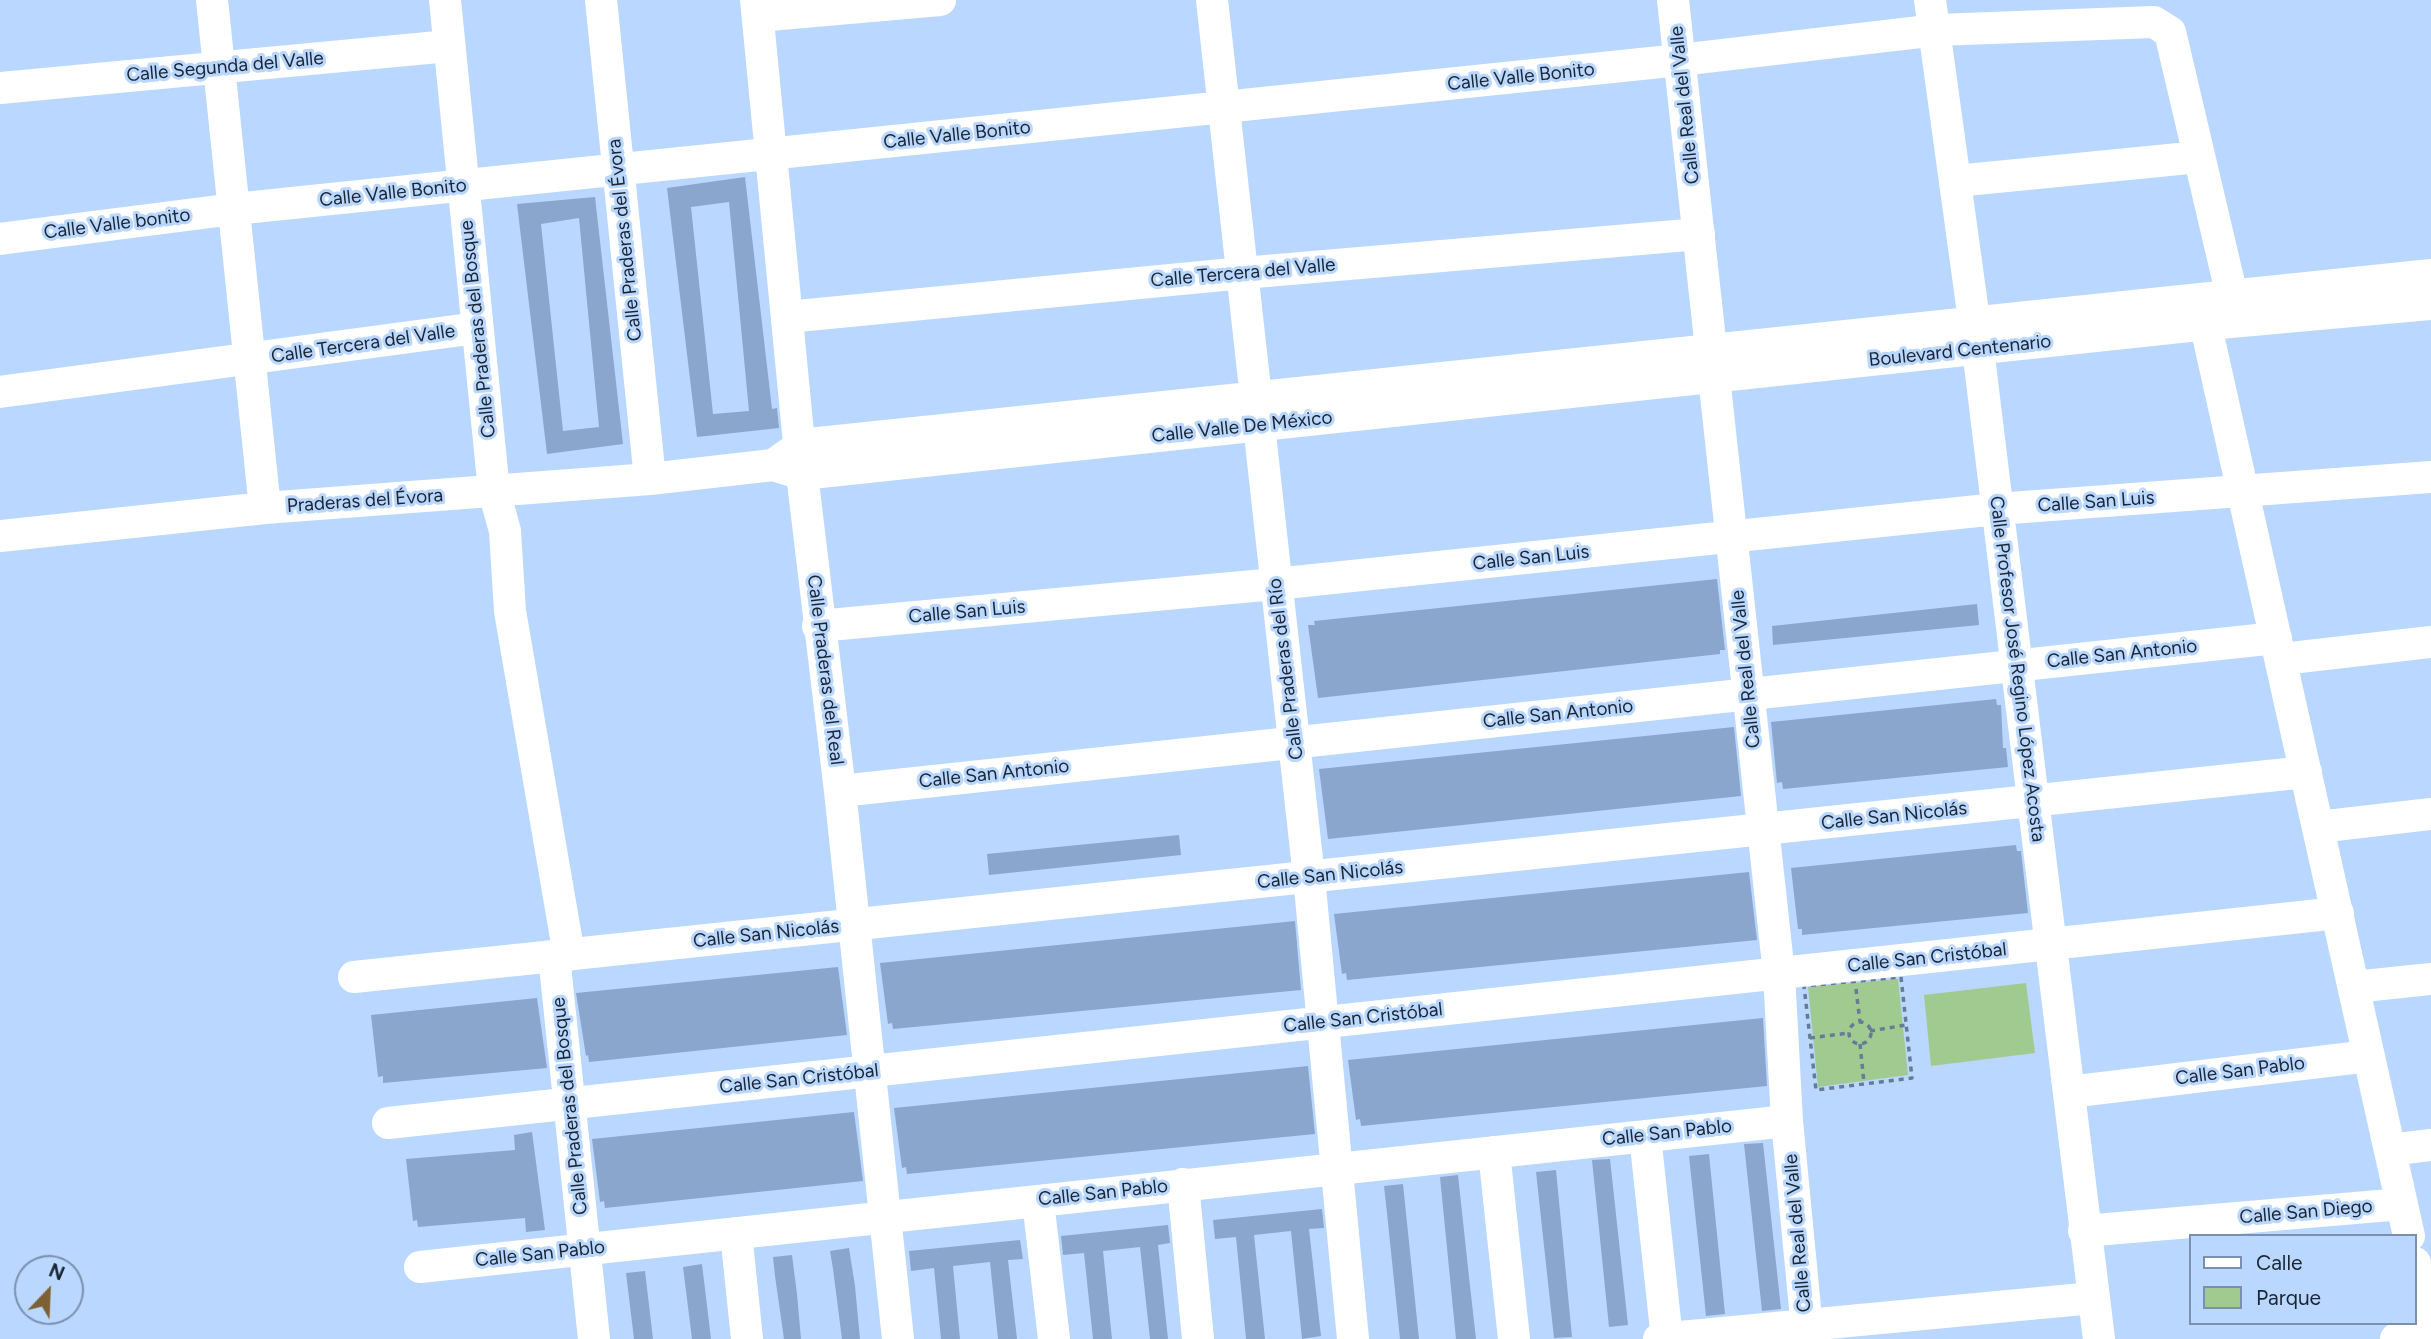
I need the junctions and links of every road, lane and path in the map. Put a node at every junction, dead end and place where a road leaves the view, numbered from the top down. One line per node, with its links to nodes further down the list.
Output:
1 (212, 0): 11 (street, Praderas del Évora)
2 (444, 0): 9 (street, Calle Praderas del Bosque)
3 (601, 0): 16 (street, Calle Praderas del Évora)
4 (940, 0): 7 (street)
5 (1212, 0): 13 (street, Calle Praderas del Río)
6 (1673, 0): 10 (street, Calle Real del Valle)
7 (757, 8): 14 (street, Calle Praderas del Real)
8 (1933, 15): 10 (street, Calle Valle Bonito); 15 (street, Calle Valle Bonito); 17 (street, Calle Profesor José Regino López Acosta)
9 (449, 46): 11 (street, Calle Segunda del Valle); 18 (street, Calle Praderas del Bosque)
10 (1680, 60): 13 (street, Calle Valle Bonito); 20 (street, Calle Real del Valle)
11 (219, 67): 12 (street, Calle Segunda del Valle); 19 (street, Praderas del Évora)
12 (0, 88)
13 (1224, 107): 14 (street, Calle Valle Bonito); 22 (street, Calle Praderas del Río)
14 (771, 154): 16 (street, Calle Valle Bonito); 27 (street, Calle Praderas del Real)
15 (2199, 158): 17 (street); 24 (street, Calle Valle Bonito)
16 (618, 170): 18 (street, Calle Valle Bonito); 36 (street, Calle Praderas del Évora)
17 (1956, 181): 29 (street, Calle Profesor José Regino López Acosta)
18 (463, 186): 19 (street, Calle Valle Bonito); 28 (street, Calle Praderas del Bosque)
19 (234, 209): 21 (street, Calle Valle bonito); 30 (street, Praderas del Évora)
20 (1699, 234): 22 (street, Calle Tercera del Valle); 31 (street, Calle Real del Valle)
21 (0, 239)
22 (1242, 272): 27 (street, Calle Tercera del Valle); 33 (street, Calle Praderas del Río)
23 (2431, 275): 24 (street)
24 (2232, 296): 26 (street)
25 (2431, 304): 26 (street)
26 (2204, 312): 29 (street, Boulevard Centenario); 37 (street)
27 (787, 317): 34 (street, Calle Praderas del Real)
28 (477, 328): 30 (street, Calle Tercera del Valle); 38 (street, Calle Praderas del Bosque)
29 (1976, 336): 31 (street, Boulevard Centenario); 40 (street, Calle Profesor José Regino López Acosta)
30 (250, 360): 32 (street, Calle Tercera del Valle); 39 (street, Praderas del Évora)
31 (1712, 365): 33 (street, Calle Valle De México); 42 (street, Calle Real del Valle)
32 (0, 391)
33 (1258, 412): 34 (street, Calle Valle De México); 43 (street, Calle Praderas del Río)
34 (792, 461): 36 (street, Praderas del Évora); 44 (street, Calle Praderas del Real)
35 (2431, 477): 37 (street, Calle San Luis)
36 (650, 479): 38 (street, Praderas del Évora)
37 (2244, 490): 40 (street, Calle San Luis); 46 (street)
38 (494, 491): 39 (street, Praderas del Évora); 60 (street, Calle Praderas del Bosque)
39 (265, 509): 41 (street)
40 (1997, 509): 42 (street, Calle San Luis); 47 (street, Calle Profesor José Regino López Acosta)
41 (0, 536)
42 (1731, 538): 43 (street, Calle San Luis); 48 (street, Calle Real del Valle)
43 (1275, 584): 44 (street, Calle San Luis); 49 (street, Calle Praderas del Río)
44 (818, 626): 51 (street, Calle Praderas del Real)
45 (2431, 642): 46 (street, Calle San Antonio)
46 (2279, 648): 47 (street, Calle San Antonio); 50 (street)
47 (2017, 665): 48 (street, Calle San Antonio); 52 (street, Calle Profesor José Regino López Acosta)
48 (1749, 694): 49 (street, Calle San Antonio); 55 (street, Calle Real del Valle)
49 (1294, 743): 51 (street, Calle San Antonio); 56 (street, Calle Praderas del Río)
50 (2306, 772): 52 (street, Calle San Nicolás); 54 (street)
51 (841, 791): 58 (street, Calle Praderas del Real)
52 (2034, 802): 55 (street, Calle San Nicolás); 59 (street, Calle Profesor José Regino López Acosta)
53 (2431, 814): 54 (street)
54 (2318, 827): 57 (street)
55 (1763, 830): 56 (street, Calle San Nicolás); 61 (street, Calle Real del Valle)
56 (1309, 877): 58 (street, Calle San Nicolás); 66 (street, Calle Praderas del Río)
57 (2337, 914): 59 (street, Calle San Cristóbal); 65 (street)
58 (854, 925): 60 (street, Calle San Nicolás); 74 (street, Calle Praderas del Real)
59 (2051, 945): 61 (street, Calle San Cristóbal); 76 (street, Calle Profesor José Regino López Acosta)
60 (561, 956): 62 (street, Calle San Nicolás); 77 (street, Calle Praderas del Bosque)
61 (1779, 974): 66 (street, Calle San Cristóbal); 78 (street, Calle Real del Valle)
62 (354, 977)
63 (2431, 979): 65 (street)
64 (1856, 981): 67 (path); 68 (path); 71 (path)
65 (2354, 987): 73 (street)
66 (1324, 1022): 74 (street, Calle San Cristóbal); 84 (street, Calle Praderas del Río)
67 (1860, 1022): 69 (path); 70 (path)
68 (1906, 1025): 69 (path); 75 (path)
69 (1870, 1031): 72 (path)
70 (1849, 1033): 71 (path); 72 (path)
71 (1810, 1038): 75 (path)
72 (1860, 1044): 75 (path)
73 (2370, 1056): 76 (street, Calle San Pablo); 82 (street)
74 (869, 1071): 77 (street, Calle San Cristóbal); 88 (street, Calle Praderas del Real)
75 (1864, 1084)
76 (2069, 1092): 89 (street, Calle Profesor José Regino López Acosta)
77 (570, 1103): 79 (street, Calle San Cristóbal); 92 (street, Calle Praderas del Bosque)
78 (1787, 1121): 80 (street, Calle San Pablo); 97 (street, Calle Real del Valle)
79 (388, 1123)
80 (1645, 1136): 83 (street, Calle San Pablo); 106 (street)
81 (2431, 1146): 82 (street)
82 (2390, 1150): 87 (street)
83 (1494, 1152): 84 (street, Calle San Pablo); 104 (street)
84 (1339, 1168): 85 (street, Calle San Pablo); 103 (street, Calle Praderas del Río)
85 (1183, 1184): 86 (street, Calle San Pablo); 102 (street)
86 (1038, 1201): 88 (street, Calle San Pablo); 101 (street)
87 (2402, 1204): 89 (street, Calle San Diego); 91 (street)
88 (885, 1217): 90 (street, Calle San Pablo); 100 (street, Calle Praderas del Real)
89 (2084, 1231): 95 (street, Calle Profesor José Regino López Acosta)
90 (736, 1233): 92 (street, Calle San Pablo); 99 (street)
91 (2409, 1234)
92 (584, 1250): 93 (street, Calle San Pablo); 98 (street, Calle Praderas del Bosque)
93 (420, 1267)
94 (2417, 1270): 96 (street)
95 (2093, 1298): 97 (street); 107 (street, Calle Profesor José Regino López Acosta)
96 (2429, 1319): 108 (street)
97 (1807, 1332): 106 (street)
98 (594, 1339)
99 (747, 1339)
100 (898, 1339)
101 (1054, 1339)
102 (1198, 1339)
103 (1353, 1339)
104 (1514, 1339)
105 (1659, 1339): 106 (street)
106 (1667, 1339)
107 (2099, 1339)
108 (2396, 1339)

